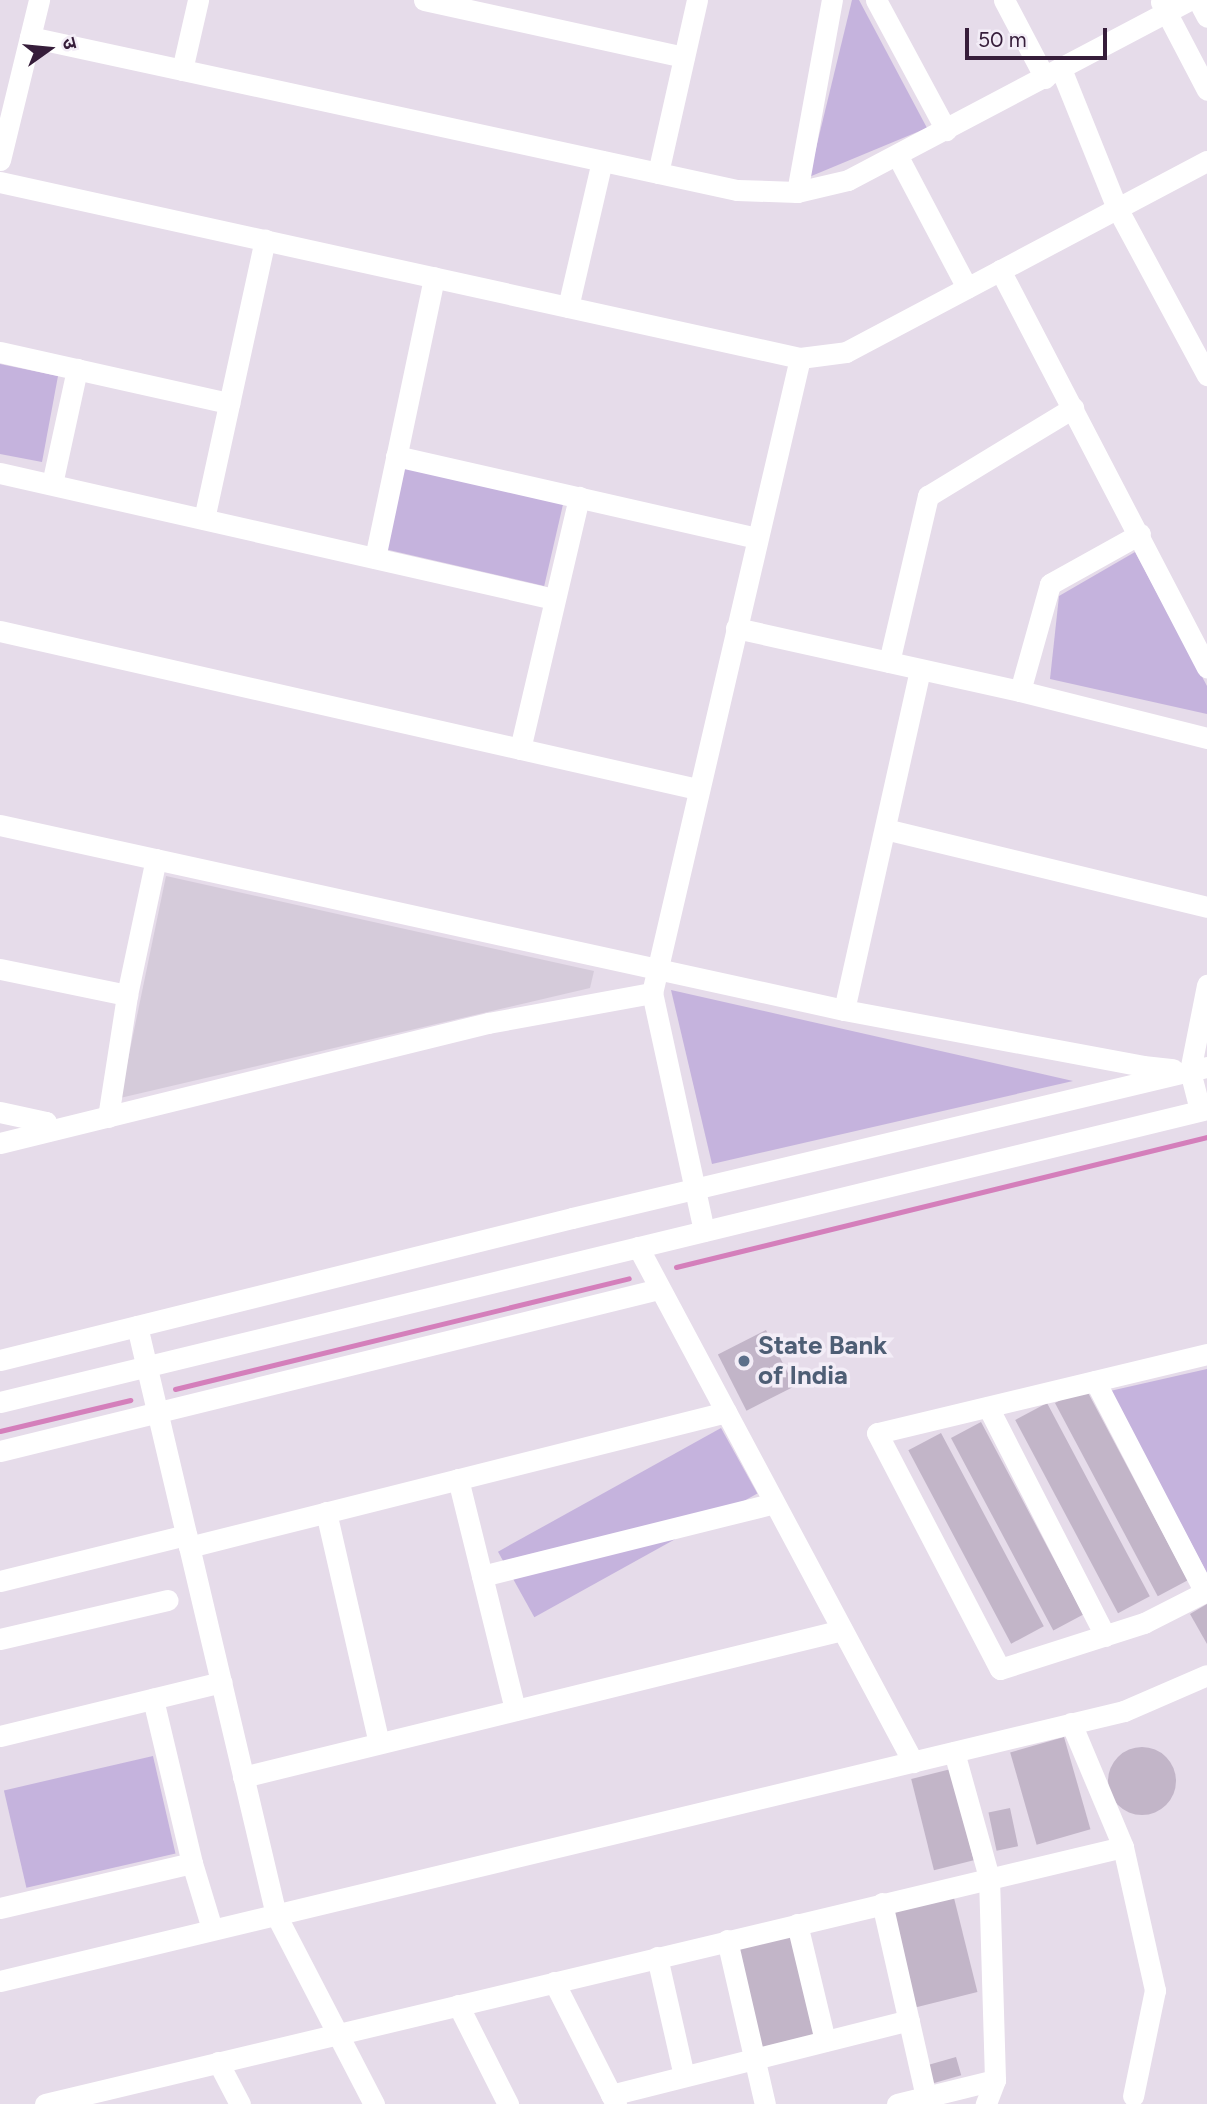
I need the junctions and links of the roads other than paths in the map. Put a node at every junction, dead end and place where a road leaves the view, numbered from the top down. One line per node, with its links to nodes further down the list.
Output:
1 (39, 0): 12 (street)
2 (198, 0): 14 (street)
3 (424, 0): 13 (street)
4 (697, 0): 13 (street)
5 (832, 0): 24 (street)
6 (876, 0): 17 (street)
7 (1004, 0): 15 (street)
8 (1189, 0): 10 (street)
9 (1198, 0): 11 (street)
10 (1163, 6): 15 (street); 16 (street)
11 (1207, 17)
12 (30, 37): 14 (street); 19 (street)
13 (684, 57): 22 (street)
14 (182, 70): 20 (street)
15 (1053, 73): 17 (street); 25 (street)
16 (1207, 90)
17 (946, 130): 18 (street)
18 (897, 155): 24 (street); 29 (street)
19 (0, 160)
20 (602, 161): 22 (street); 30 (street)
21 (1207, 161): 25 (street)
22 (658, 173): 24 (street)
23 (0, 182): 26 (street)
24 (797, 192)
25 (1117, 208): 27 (street); 34 (street)
26 (265, 240): 28 (street); 35 (street)
27 (1000, 271): 29 (street); 36 (street)
28 (434, 277): 30 (street); 37 (street)
29 (967, 288): 32 (street)
30 (568, 307): 32 (street)
31 (0, 352): 33 (street)
32 (800, 358): 43 (street)
33 (77, 369): 35 (street); 39 (street)
34 (1207, 375)
35 (229, 403): 41 (street)
36 (1073, 408): 42 (street); 48 (street)
37 (396, 456): 40 (street); 44 (street)
38 (0, 473): 39 (street)
39 (52, 484): 41 (street)
40 (579, 498): 43 (street); 45 (street)
41 (204, 519): 44 (street)
42 (1140, 534): 49 (street); 51 (street)
43 (757, 538): 46 (street)
44 (375, 558): 45 (street)
45 (554, 599): 53 (street)
46 (736, 628): 48 (street); 54 (street)
47 (0, 631): 53 (street)
48 (889, 662): 50 (street)
49 (1207, 667)
50 (920, 669): 51 (street); 56 (street)
51 (1020, 691): 52 (street)
52 (1207, 738)
53 (520, 749): 54 (street)
54 (697, 789): 59 (street)
55 (0, 825): 57 (street)
56 (885, 829): 58 (street); 64 (street)
57 (156, 859): 59 (street); 63 (street)
58 (1207, 907)
59 (657, 968): 62 (street); 64 (street)
60 (0, 969): 63 (street)
61 (1207, 985): 65 (street)
62 (652, 993): 68 (street); 71 (street)
63 (127, 995): 68 (street)
64 (844, 1010): 65 (street)
65 (1199, 1069): 66 (street); 71 (street)
66 (1203, 1110): 72 (street)
67 (0, 1112): 69 (street)
68 (108, 1117): 69 (street)
69 (48, 1131): 70 (street)
70 (0, 1143)
71 (693, 1189): 72 (street); 75 (street)
72 (704, 1231): 73 (street)
73 (638, 1247): 74 (street); 78 (street)
74 (659, 1289): 82 (street); 83 (street)
75 (137, 1326): 77 (street); 78 (street)
76 (1207, 1354): 79 (street)
77 (0, 1360)
78 (146, 1367): 80 (street); 83 (street)
79 (1095, 1381): 81 (street); 91 (street)
80 (0, 1402)
81 (988, 1407): 94 (street); 94 (street)
82 (726, 1412): 85 (street); 86 (street)
83 (157, 1413): 84 (street); 88 (street)
84 (0, 1451)
85 (458, 1479): 87 (street); 89 (street)
86 (774, 1503): 89 (street); 93 (street)
87 (326, 1512): 88 (street); 102 (street)
88 (187, 1541): 90 (street); 97 (street)
89 (482, 1576): 99 (street)
90 (0, 1581)
91 (1206, 1592): 94 (street)
92 (168, 1600): 95 (street)
93 (842, 1630): 99 (street); 104 (street)
94 (1105, 1636)
95 (0, 1639)
96 (1207, 1675): 100 (street)
97 (221, 1682): 98 (street); 105 (street)
98 (153, 1699): 101 (street); 107 (street)
99 (516, 1710): 102 (street)
100 (1071, 1723): 103 (street); 106 (street)
101 (0, 1736)
102 (379, 1743): 105 (street)
103 (954, 1752): 104 (street); 108 (street)
104 (913, 1762): 111 (street)
105 (243, 1777): 111 (street)
106 (1123, 1847): 108 (street); 126 (street)
107 (192, 1863): 110 (street); 113 (street)
108 (989, 1877): 109 (street); 125 (street)
109 (882, 1903): 112 (street); 119 (street)
110 (0, 1908)
111 (276, 1915): 113 (street); 120 (street)
112 (796, 1924): 114 (street); 121 (street)
113 (212, 1929): 116 (street)
114 (727, 1940): 115 (street); 122 (street)
115 (657, 1957): 117 (street); 124 (street)
116 (0, 1981)
117 (554, 1982): 118 (street); 128 (street)
118 (458, 2005): 120 (street); 132 (street)
119 (909, 2020): 121 (street); 127 (street)
120 (338, 2034): 123 (street); 131 (street)
121 (825, 2041): 122 (street)
122 (755, 2059): 124 (street); 133 (street)
123 (218, 2063): 129 (street); 130 (street)
124 (684, 2077): 128 (street)
125 (995, 2080): 127 (street); 135 (street)
126 (1133, 2096)
127 (926, 2097): 134 (street)
128 (614, 2099)
129 (45, 2104)
130 (240, 2104)
131 (374, 2104)
132 (508, 2104)
133 (765, 2104)
134 (897, 2104)
135 (986, 2104)

